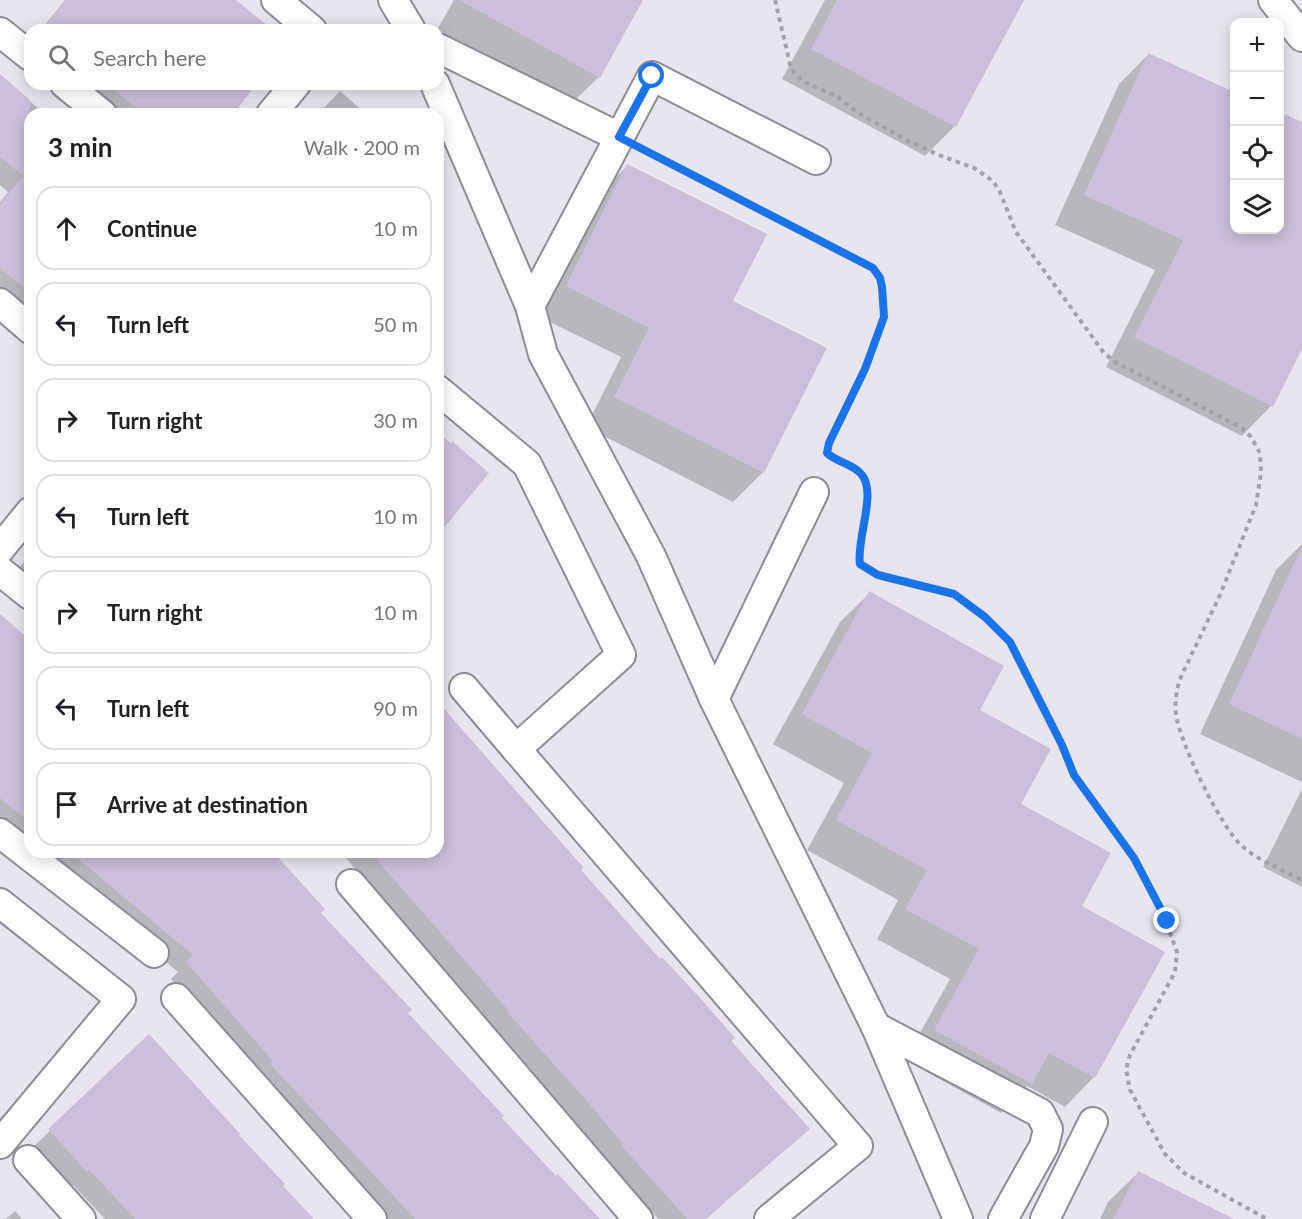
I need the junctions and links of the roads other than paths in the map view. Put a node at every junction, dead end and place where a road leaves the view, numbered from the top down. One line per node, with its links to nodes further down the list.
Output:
1 (276, 0): 4 (street)
2 (393, 0): 5 (street)
3 (1273, 0): 7 (street)
4 (305, 24)
5 (407, 24)
6 (0, 32): 8 (street)
7 (1302, 37)
8 (24, 51)
9 (444, 51): 15 (street)
10 (72, 90): 13 (street)
11 (291, 90): 14 (street)
12 (438, 90): 18 (street)
13 (95, 108)
14 (276, 108)
15 (619, 137): 16 (street); 18 (street)
16 (816, 160)
17 (0, 303): 19 (street)
18 (530, 306): 27 (street)
19 (24, 323)
20 (444, 395): 28 (street)
21 (814, 492): 27 (street)
22 (24, 519): 23 (street)
23 (0, 549)
24 (0, 571): 25 (street)
25 (24, 590)
26 (464, 688): 28 (street)
27 (714, 699): 36 (street)
28 (516, 749): 43 (street)
29 (0, 833): 30 (street)
30 (24, 852)
31 (32, 858): 34 (street)
32 (351, 884): 42 (street)
33 (0, 903): 38 (street)
34 (154, 953)
35 (176, 998): 41 (street)
36 (876, 1027): 44 (street); 45 (street)
37 (1094, 1122): 46 (street)
38 (5, 1128)
39 (28, 1160): 40 (street)
40 (81, 1219)
41 (372, 1219)
42 (638, 1219)
43 (769, 1219)
44 (958, 1219)
45 (1004, 1219)
46 (1045, 1219)

